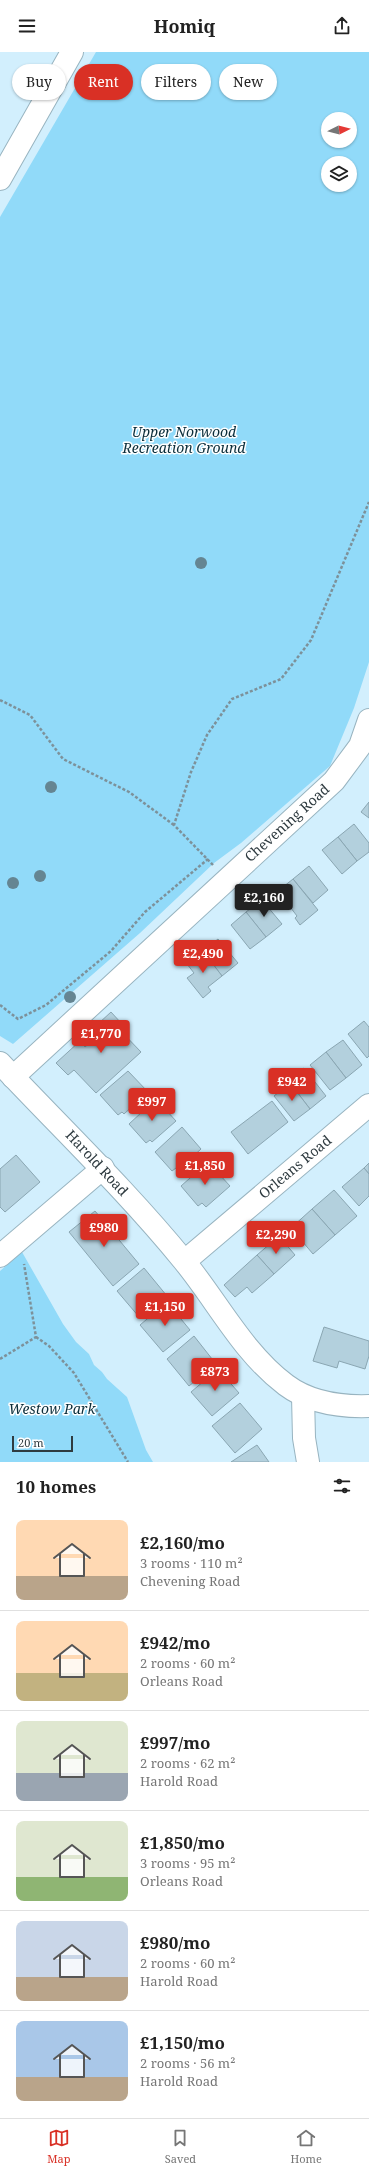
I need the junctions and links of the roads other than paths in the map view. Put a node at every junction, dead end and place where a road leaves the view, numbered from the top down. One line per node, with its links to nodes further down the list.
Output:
1 (72, 52): 2 (street)
2 (0, 178)
3 (369, 720): 4 (street, Chevening Road)
4 (6, 1070): 6 (street, Harold Road)
5 (369, 1105): 8 (street, Orleans Road)
6 (103, 1168): 7 (street); 8 (street, Harold Road)
7 (8, 1250)
8 (185, 1261): 9 (street, Harold Road)
9 (303, 1396): 10 (street, Harold Road); 11 (street)
10 (369, 1406)
11 (308, 1462)

